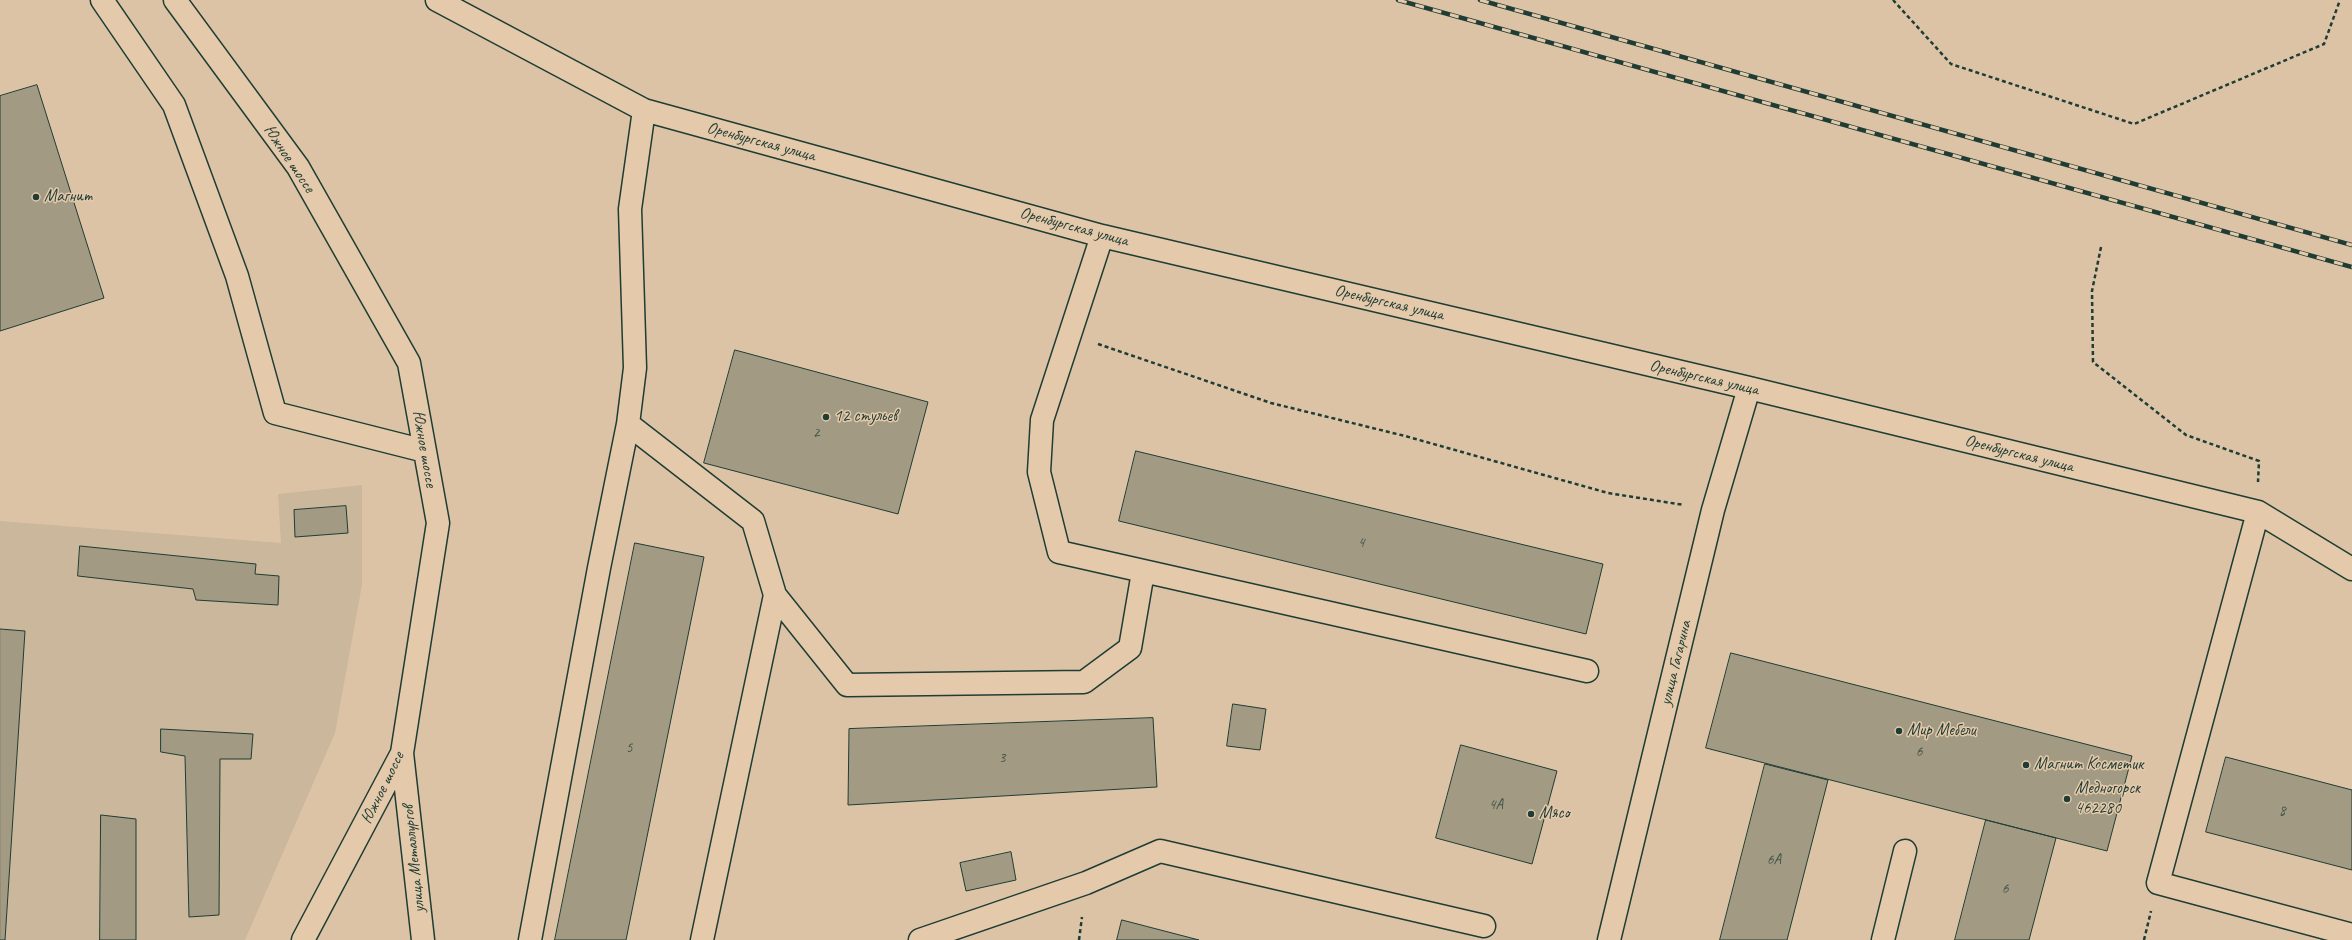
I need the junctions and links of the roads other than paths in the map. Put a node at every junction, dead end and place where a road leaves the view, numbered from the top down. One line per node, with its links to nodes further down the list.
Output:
1 (102, 0): 8 (street)
2 (175, 0): 8 (street, Южное шоссе)
3 (437, 0): 4 (street, Оренбургская улица)
4 (644, 110): 5 (street, Оренбургская улица); 7 (street)
5 (1102, 236): 6 (street, Оренбургская улица); 11 (street)
6 (1749, 388): 9 (street, Оренбургская улица); 23 (street, улица Гагарина)
7 (628, 424): 12 (street); 20 (street)
8 (425, 451): 14 (street, Южное шоссе)
9 (2258, 512): 10 (street, Оренбургская улица); 17 (street)
10 (2352, 569)
11 (1143, 572): 12 (street); 13 (street)
12 (775, 595): 21 (street)
13 (1587, 671)
14 (402, 753): 18 (street, Южное шоссе); 19 (street, улица Металлургов)
15 (1906, 851): 24 (street)
16 (1484, 926): 22 (street)
17 (2352, 935)
18 (304, 940)
19 (423, 940)
20 (530, 940)
21 (702, 940)
22 (920, 940)
23 (1609, 940)
24 (1883, 940)

